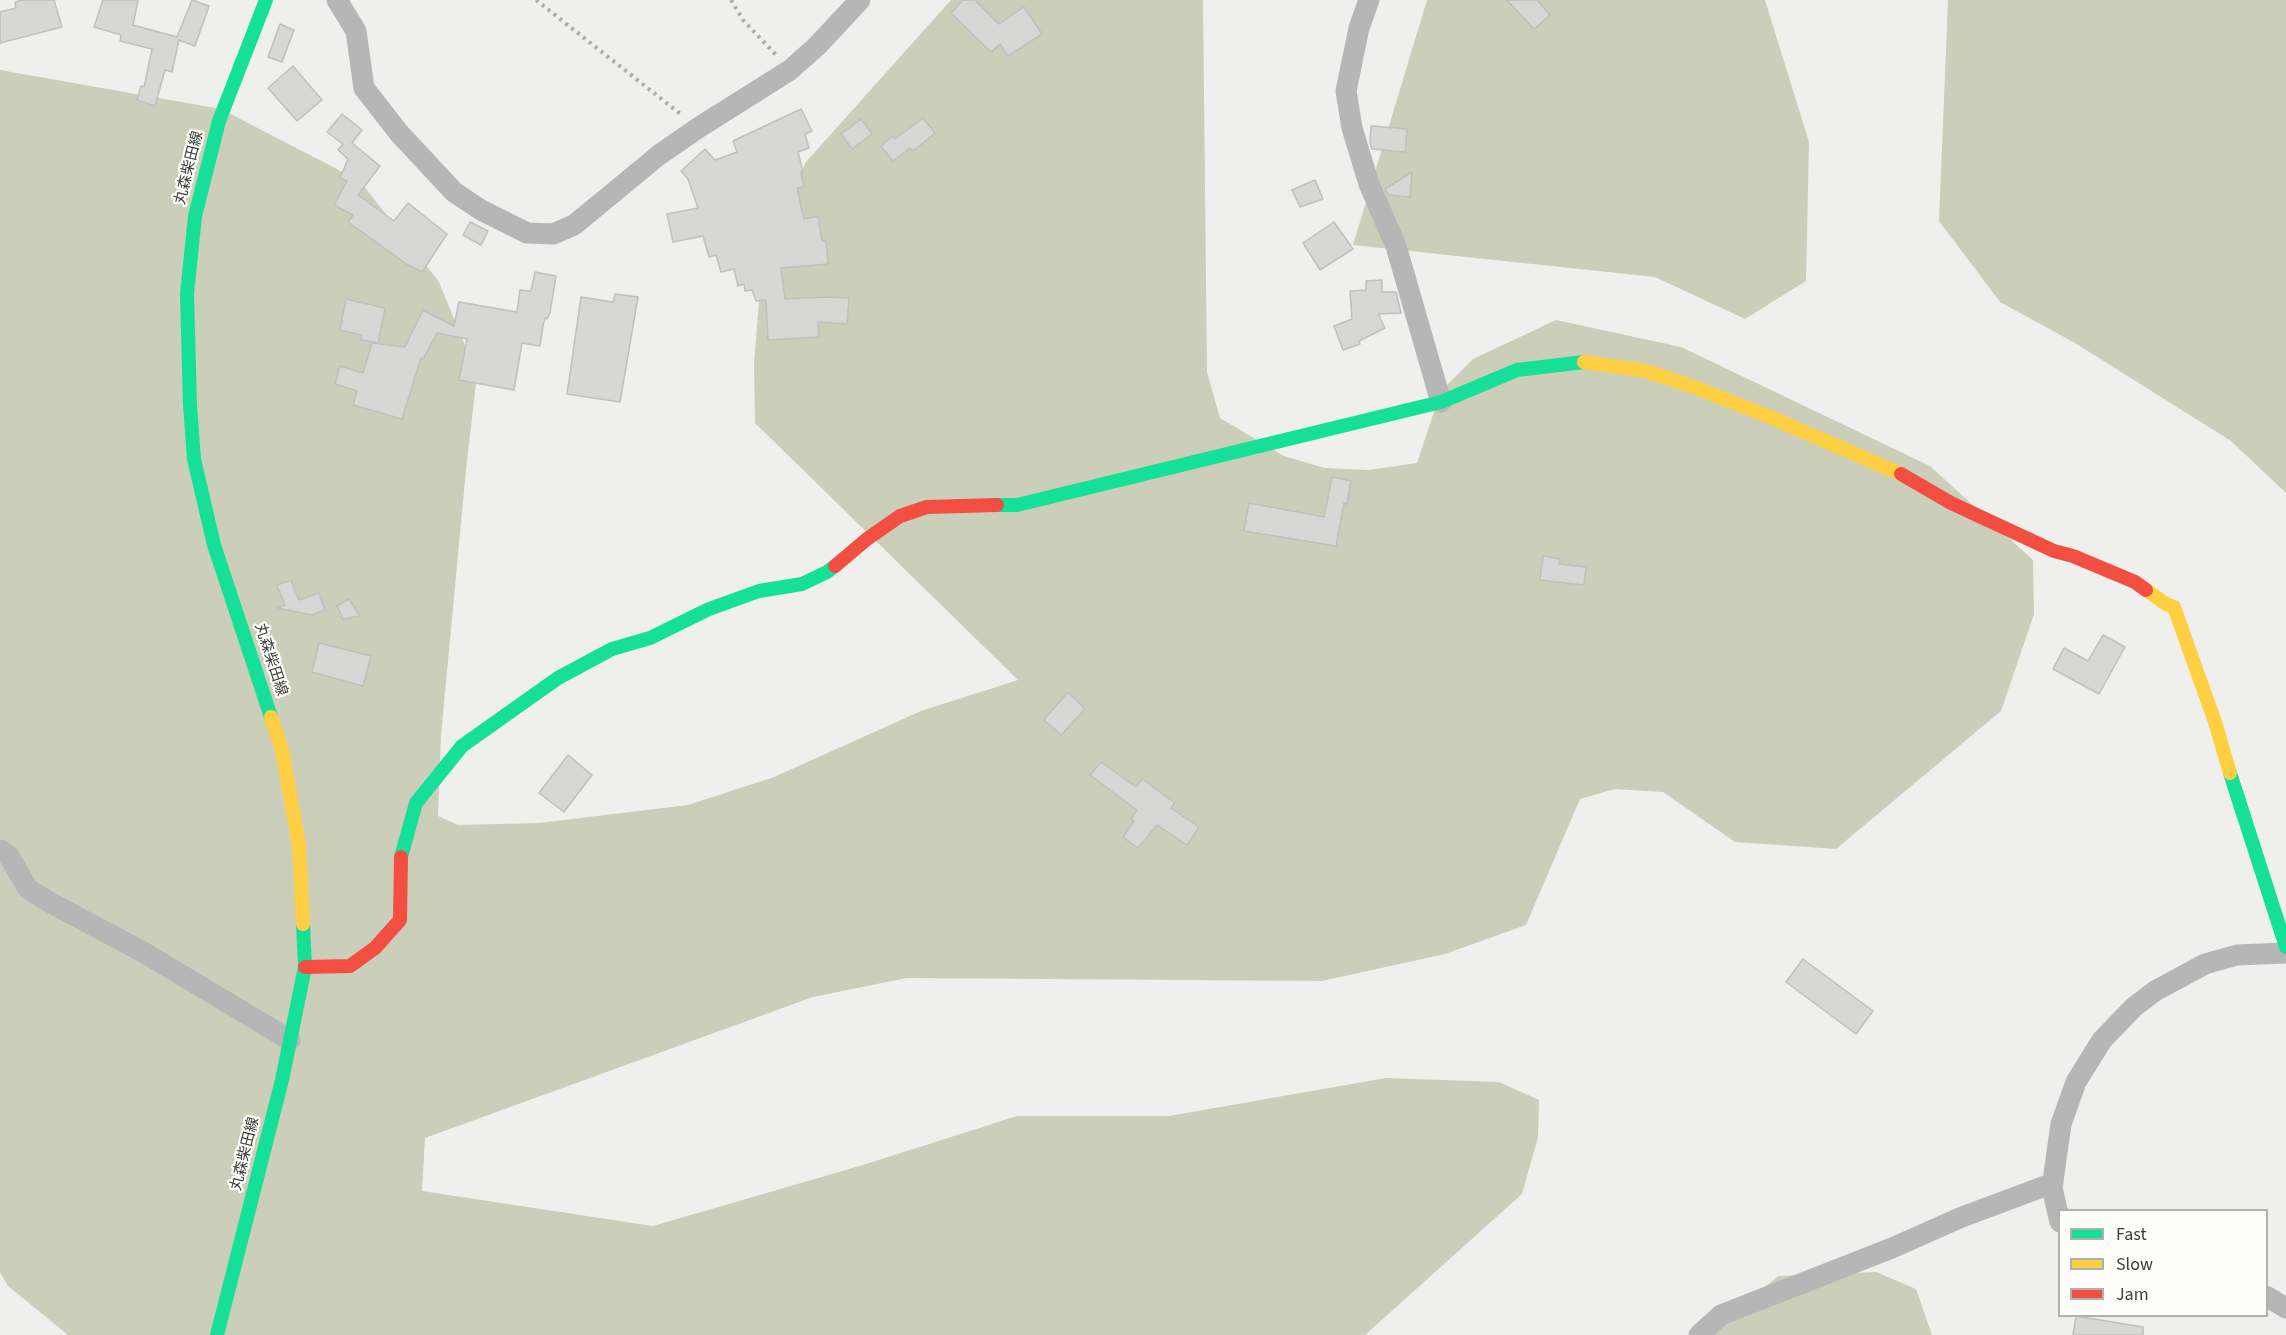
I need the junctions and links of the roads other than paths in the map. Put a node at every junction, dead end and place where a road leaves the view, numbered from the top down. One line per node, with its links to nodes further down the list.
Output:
1 (266, 0): 9 (street, 丸森柴田線)
2 (337, 0): 3 (street)
3 (860, 0)
4 (1369, 0): 5 (street)
5 (1441, 402): 7 (street); 9 (street)
6 (0, 850): 10 (street)
7 (2286, 947)
8 (2286, 953): 11 (street)
9 (305, 967): 10 (street, 丸森柴田線)
10 (290, 1040): 15 (street, 丸森柴田線)
11 (2053, 1182): 12 (street); 16 (street)
12 (2058, 1214)
13 (2268, 1297): 14 (street)
14 (2286, 1308)
15 (217, 1335)
16 (1699, 1335)

